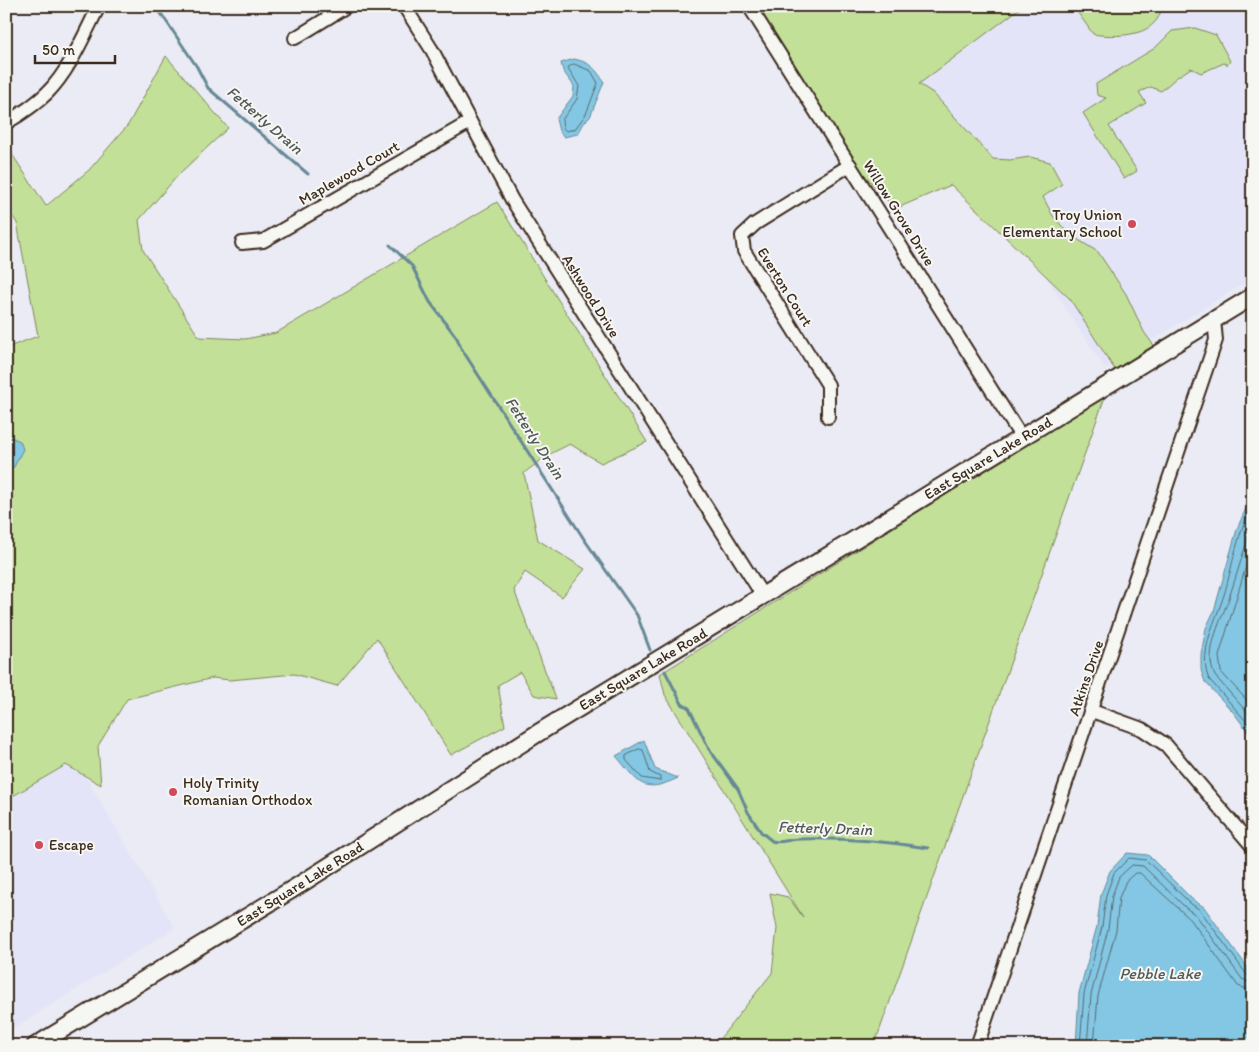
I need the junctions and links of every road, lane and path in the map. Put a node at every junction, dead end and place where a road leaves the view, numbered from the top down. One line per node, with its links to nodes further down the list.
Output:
1 (99, 6): 7 (street)
2 (347, 6): 5 (street)
3 (404, 6): 6 (street, Ashwood Drive)
4 (749, 6): 8 (street, Willow Grove Drive)
5 (295, 38)
6 (470, 122): 9 (street, Maplewood Court); 14 (street, Ashwood Drive)
7 (6, 123)
8 (850, 165): 12 (street, Everton Court); 13 (street, Willow Grove Drive)
9 (242, 243)
10 (1253, 296): 11 (main road, East Square Lake Road)
11 (1214, 320): 13 (main road, East Square Lake Road); 15 (street, Atkins Drive)
12 (828, 417)
13 (1022, 438): 14 (main road, East Square Lake Road)
14 (762, 596): 17 (main road, East Square Lake Road)
15 (1092, 711): 16 (street); 18 (street, Atkins Drive)
16 (1253, 847)
17 (35, 1046)
18 (977, 1046)

